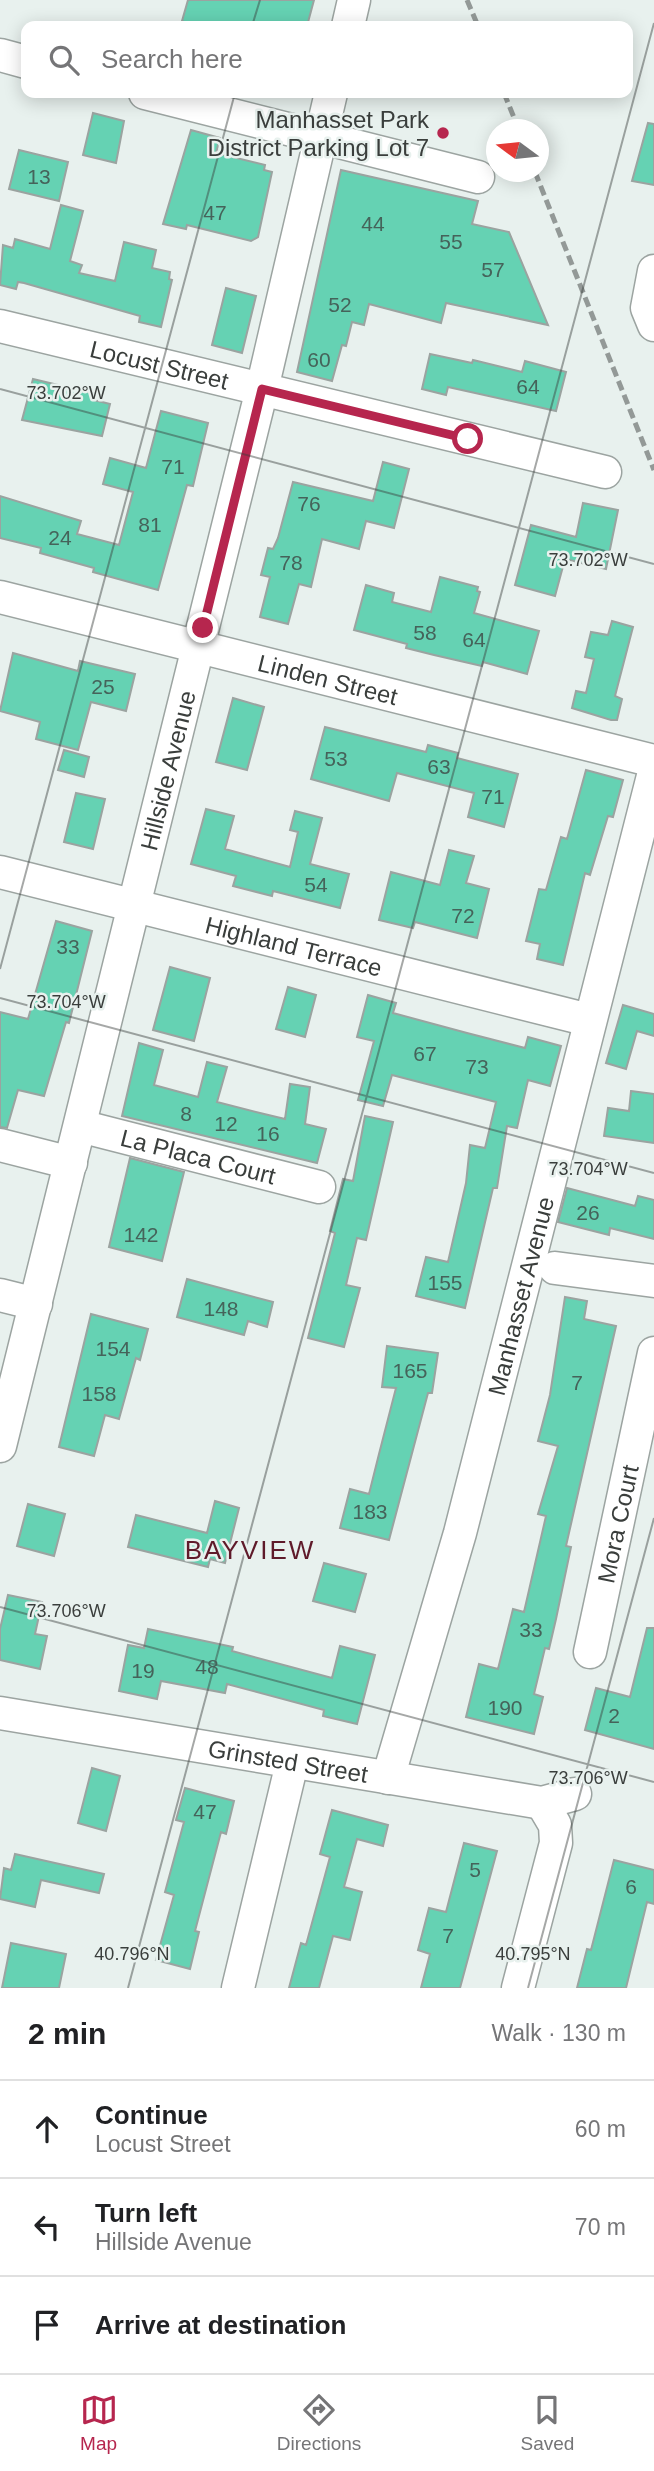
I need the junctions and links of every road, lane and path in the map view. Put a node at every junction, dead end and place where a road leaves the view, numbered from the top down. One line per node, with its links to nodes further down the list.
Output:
1 (354, 0): 2 (street)
2 (349, 21)
3 (0, 55): 4 (street)
4 (21, 61)
5 (164, 98): 7 (street)
6 (330, 98): 7 (street, Hillside Avenue)
7 (320, 138): 8 (street); 12 (street, Hillside Avenue)
8 (478, 177)
9 (654, 271): 11 (street)
10 (0, 326): 12 (street, Locust Street)
11 (654, 326)
12 (262, 389): 13 (street, Locust Street); 15 (street, Hillside Avenue)
13 (605, 472)
14 (0, 597): 15 (street, Linden Street)
15 (198, 648): 16 (street, Linden Street); 19 (street, Hillside Avenue)
16 (654, 761)
17 (654, 772): 20 (street, Manhasset Avenue)
18 (0, 872): 19 (street, Highland Terrace)
19 (135, 905): 20 (street, Highland Terrace); 21 (street, Hillside Avenue)
20 (589, 1020): 34 (street, Manhasset Avenue)
21 (79, 1126): 23 (street, Hillside Avenue); 24 (street, La Placa Court)
22 (0, 1145): 23 (street)
23 (71, 1163): 28 (street, Hillside Avenue)
24 (318, 1187)
25 (555, 1268): 26 (street)
26 (654, 1281)
27 (0, 1295): 28 (street)
28 (36, 1304): 30 (street, Hillside Avenue)
29 (654, 1353): 31 (street, Mora Court)
30 (0, 1446)
31 (590, 1652)
32 (0, 1713): 33 (street, Grinsted Street)
33 (292, 1763): 34 (street, Grinsted Street); 37 (street)
34 (388, 1777): 36 (street, Grinsted Street)
35 (575, 1794): 36 (street, Grinsted Street)
36 (542, 1803): 38 (street)
37 (238, 1988)
38 (518, 1988)

